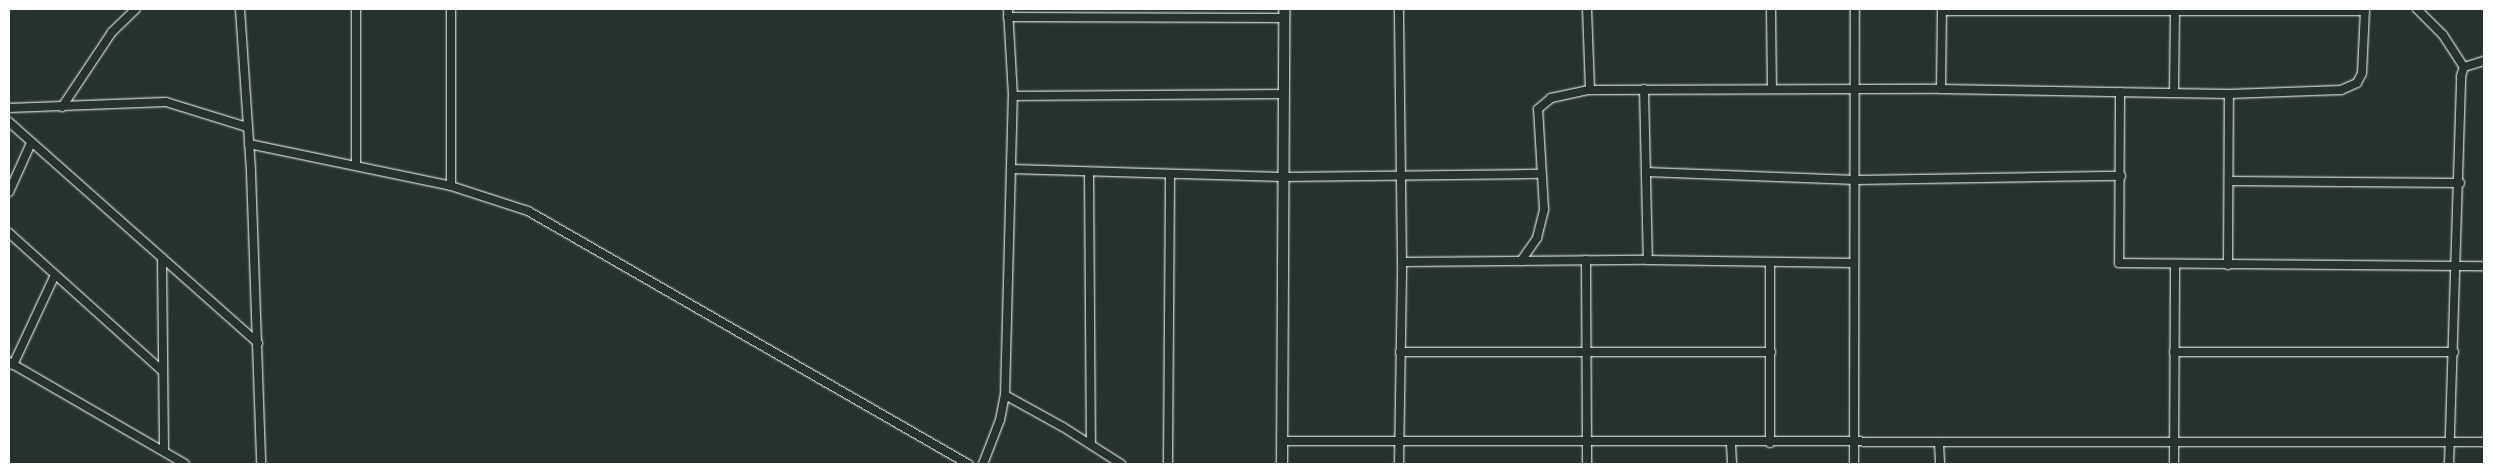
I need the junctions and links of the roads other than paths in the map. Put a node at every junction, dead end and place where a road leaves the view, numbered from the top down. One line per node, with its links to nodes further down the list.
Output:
1 (136, 9): 29 (street)
2 (240, 9): 32 (street)
3 (356, 9): 35 (street)
4 (450, 9): 47 (street)
5 (1399, 9): 41 (street)
6 (1587, 9): 22 (street)
7 (1771, 9): 20 (street)
8 (1855, 9): 23 (street)
9 (2417, 9): 18 (street)
10 (1942, 10): 11 (street); 21 (street)
11 (2174, 10): 12 (street); 25 (street)
12 (2365, 10): 27 (street)
13 (1090, 12): 14 (street); 15 (street)
14 (1173, 12): 16 (street)
15 (1008, 13): 28 (street)
16 (1284, 14): 26 (street)
17 (2484, 61): 18 (street)
18 (2464, 67): 46 (street)
19 (1644, 89): 20 (street); 22 (street); 38 (street)
20 (1772, 89): 23 (street)
21 (1941, 89): 23 (street); 24 (street)
22 (1590, 90): 40 (street)
23 (1855, 90): 44 (street)
24 (2120, 92): 25 (street); 42 (street)
25 (2174, 92): 27 (street)
26 (1284, 94): 28 (street); 43 (street)
27 (2229, 94): 45 (street)
28 (1013, 96): 36 (street)
29 (62, 106): 30 (street); 32 (street)
30 (9, 108)
31 (9, 122): 33 (street)
32 (247, 127): 34 (street)
33 (31, 143): 48 (street); 50 (street)
34 (249, 144): 35 (street); 62 (street)
35 (356, 165): 47 (street)
36 (1011, 169): 37 (street); 70 (street)
37 (1089, 172): 39 (street); 78 (street)
38 (1646, 172): 44 (street); 52 (street)
39 (1170, 174): 43 (street); 88 (street)
40 (1540, 174): 41 (street); 53 (street)
41 (1402, 176): 43 (street); 54 (street)
42 (2121, 176): 44 (street); 57 (street)
43 (1283, 177): 72 (street)
44 (1856, 180): 55 (street)
45 (2229, 181): 46 (street); 58 (street)
46 (2460, 183): 59 (street)
47 (451, 186): 85 (street)
48 (9, 192)
49 (9, 233): 61 (street)
50 (162, 258): 62 (street); 69 (street)
51 (1586, 260): 52 (street); 53 (street); 67 (street)
52 (1648, 260): 56 (street)
53 (1520, 261): 54 (street)
54 (1402, 262): 63 (street)
55 (1854, 263): 56 (street); 75 (street)
56 (1770, 264): 64 (street)
57 (2175, 265): 58 (street); 65 (street)
58 (2228, 265): 59 (street)
59 (2458, 266): 60 (street); 66 (street)
60 (2484, 266)
61 (55, 275): 68 (street); 69 (street)
62 (258, 342): 84 (street)
63 (1400, 352): 67 (street); 71 (street)
64 (1770, 352): 67 (street); 80 (street)
65 (2174, 352): 66 (street); 81 (street)
66 (2454, 352): 77 (street)
67 (1587, 353): 73 (street)
68 (11, 363): 82 (street)
69 (162, 371): 82 (street)
70 (1005, 396): 78 (street); 86 (street)
71 (1398, 440): 72 (street); 73 (street); 90 (street)
72 (1282, 441): 89 (street)
73 (1586, 442): 79 (street); 91 (street)
74 (2484, 442): 77 (street)
75 (1853, 443): 76 (street); 80 (street); 93 (street)
76 (1939, 443): 81 (street); 94 (street)
77 (2450, 443): 81 (street); 96 (street)
78 (1091, 444): 87 (street)
79 (1731, 444): 80 (street); 92 (street)
80 (1770, 444)
81 (2174, 444): 95 (street)
82 (164, 450): 83 (street)
83 (185, 464)
84 (261, 464)
85 (968, 464)
86 (983, 464)
87 (1121, 464)
88 (1168, 464)
89 (1282, 464)
90 (1399, 464)
91 (1587, 464)
92 (1732, 464)
93 (1854, 464)
94 (1940, 464)
95 (2174, 464)
96 (2449, 464)

